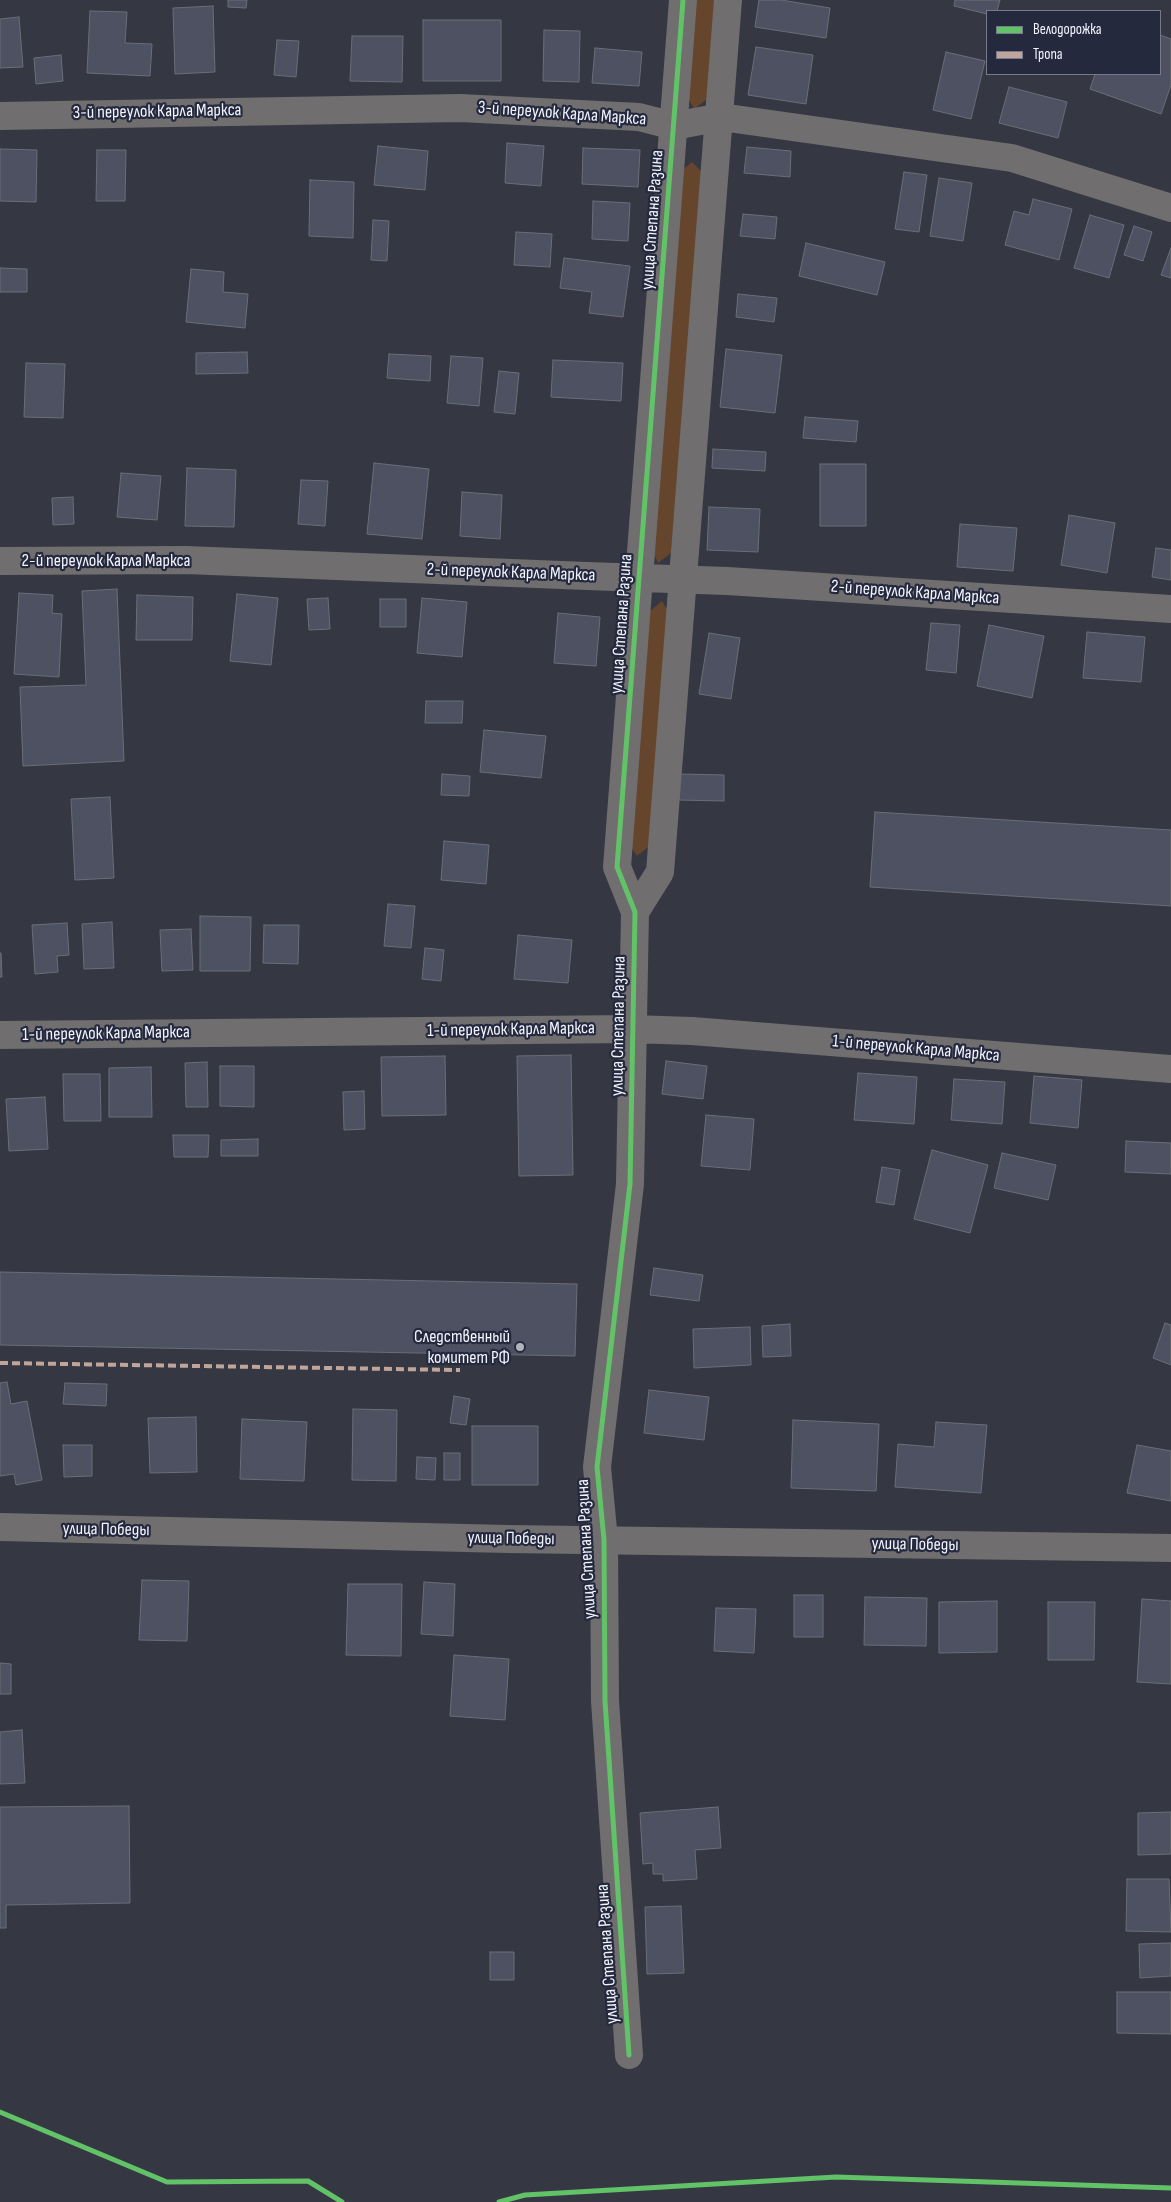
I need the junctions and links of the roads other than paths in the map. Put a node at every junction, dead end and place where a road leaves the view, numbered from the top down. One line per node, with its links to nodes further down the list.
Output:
1 (683, 0): 5 (street, улица Степана Разина)
2 (728, 0): 4 (street)
3 (0, 116): 5 (street, 3-й переулок Карла Маркса)
4 (720, 116): 5 (street, 3-й переулок Карла Маркса); 6 (street, 3-й переулок Карла Маркса); 9 (street)
5 (674, 126): 8 (street, улица Степана Разина)
6 (1171, 208)
7 (0, 561): 8 (street, 2-й переулок Карла Маркса)
8 (640, 579): 9 (street, 2-й переулок Карла Маркса); 11 (street, улица Степана Разина)
9 (683, 580): 10 (street, 2-й переулок Карла Маркса); 11 (street)
10 (1171, 609)
11 (635, 912): 12 (street, улица Степана Разина)
12 (632, 1029): 13 (street, 1-й переулок Карла Маркса); 14 (street, 1-й переулок Карла Маркса); 16 (street, улица Степана Разина)
13 (0, 1035)
14 (1171, 1069)
15 (0, 1527): 16 (street, улица Победы)
16 (604, 1540): 17 (street, улица Победы); 18 (street, улица Степана Разина)
17 (1171, 1548)
18 (629, 2055)

